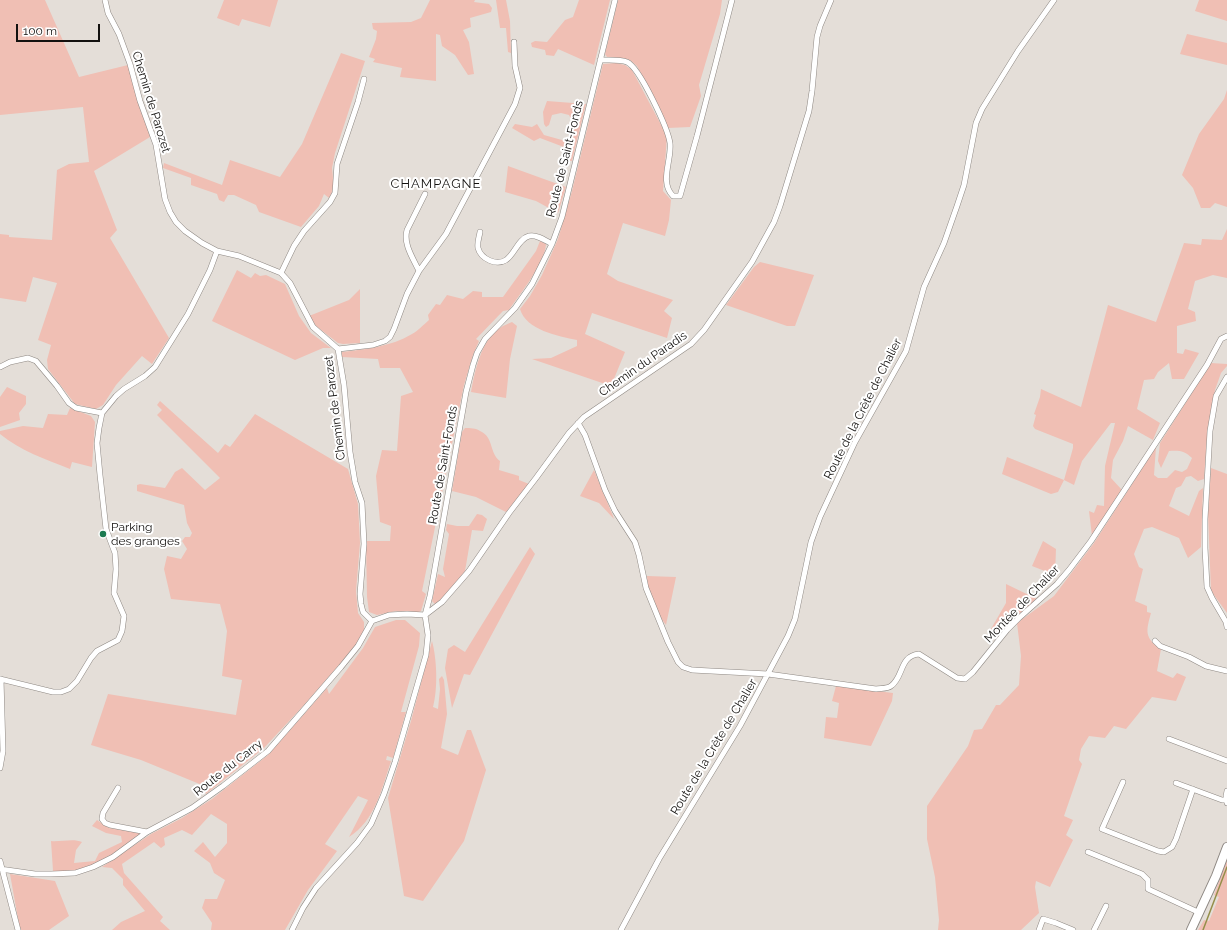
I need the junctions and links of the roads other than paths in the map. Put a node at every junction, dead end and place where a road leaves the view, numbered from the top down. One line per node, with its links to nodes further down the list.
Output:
1 (105, 0): 12 (street, Chemin de Parozet)
2 (615, 0): 7 (street, Route de Saint-Fonds)
3 (732, 0): 7 (street)
4 (831, 0): 20 (street, Chemin du Paradis)
5 (1054, 0): 26 (street, Route de la Crête de Chalier)
6 (514, 42): 13 (street)
7 (600, 60): 11 (street, Route de Saint-Fonds)
8 (364, 79): 14 (street)
9 (425, 194): 13 (street)
10 (480, 232): 11 (street)
11 (552, 244): 21 (street, Route de Saint-Fonds)
12 (218, 250): 14 (street, Chemin de Parozet); 19 (street)
13 (419, 271): 16 (street)
14 (281, 273): 16 (street, Chemin de Parozet)
15 (1227, 336): 26 (street, Montée de Chalier)
16 (338, 349): 22 (street, Chemin de Parozet)
17 (0, 366): 19 (street)
18 (1227, 377): 23 (street)
19 (102, 414): 27 (street)
20 (578, 423): 21 (street, Chemin du Paradis); 26 (street)
21 (425, 616): 22 (street); 46 (street, Route de Saint-Fonds)
22 (372, 621): 38 (street, Route du Carry)
23 (1227, 627)
24 (1155, 641): 25 (street)
25 (1227, 671)
26 (768, 674): 47 (street, Route de la Crête de Chalier)
27 (0, 679): 30 (street)
28 (1168, 739): 29 (street)
29 (1227, 761)
30 (0, 768)
31 (1123, 782): 34 (street)
32 (1176, 783): 34 (street)
33 (118, 788): 38 (street)
34 (1193, 789): 36 (street)
35 (1227, 791): 36 (street)
36 (1226, 800): 37 (street)
37 (1227, 803)
38 (147, 832): 42 (street, Route du Carry)
39 (1227, 847): 44 (main road)
40 (1088, 852): 44 (street)
41 (0, 861): 42 (street)
42 (2, 870): 45 (street)
43 (1106, 906): 50 (street)
44 (1200, 913): 51 (main road)
45 (18, 930)
46 (292, 930)
47 (621, 930)
48 (1039, 930): 49 (street)
49 (1074, 930)
50 (1094, 930)
51 (1191, 930)

